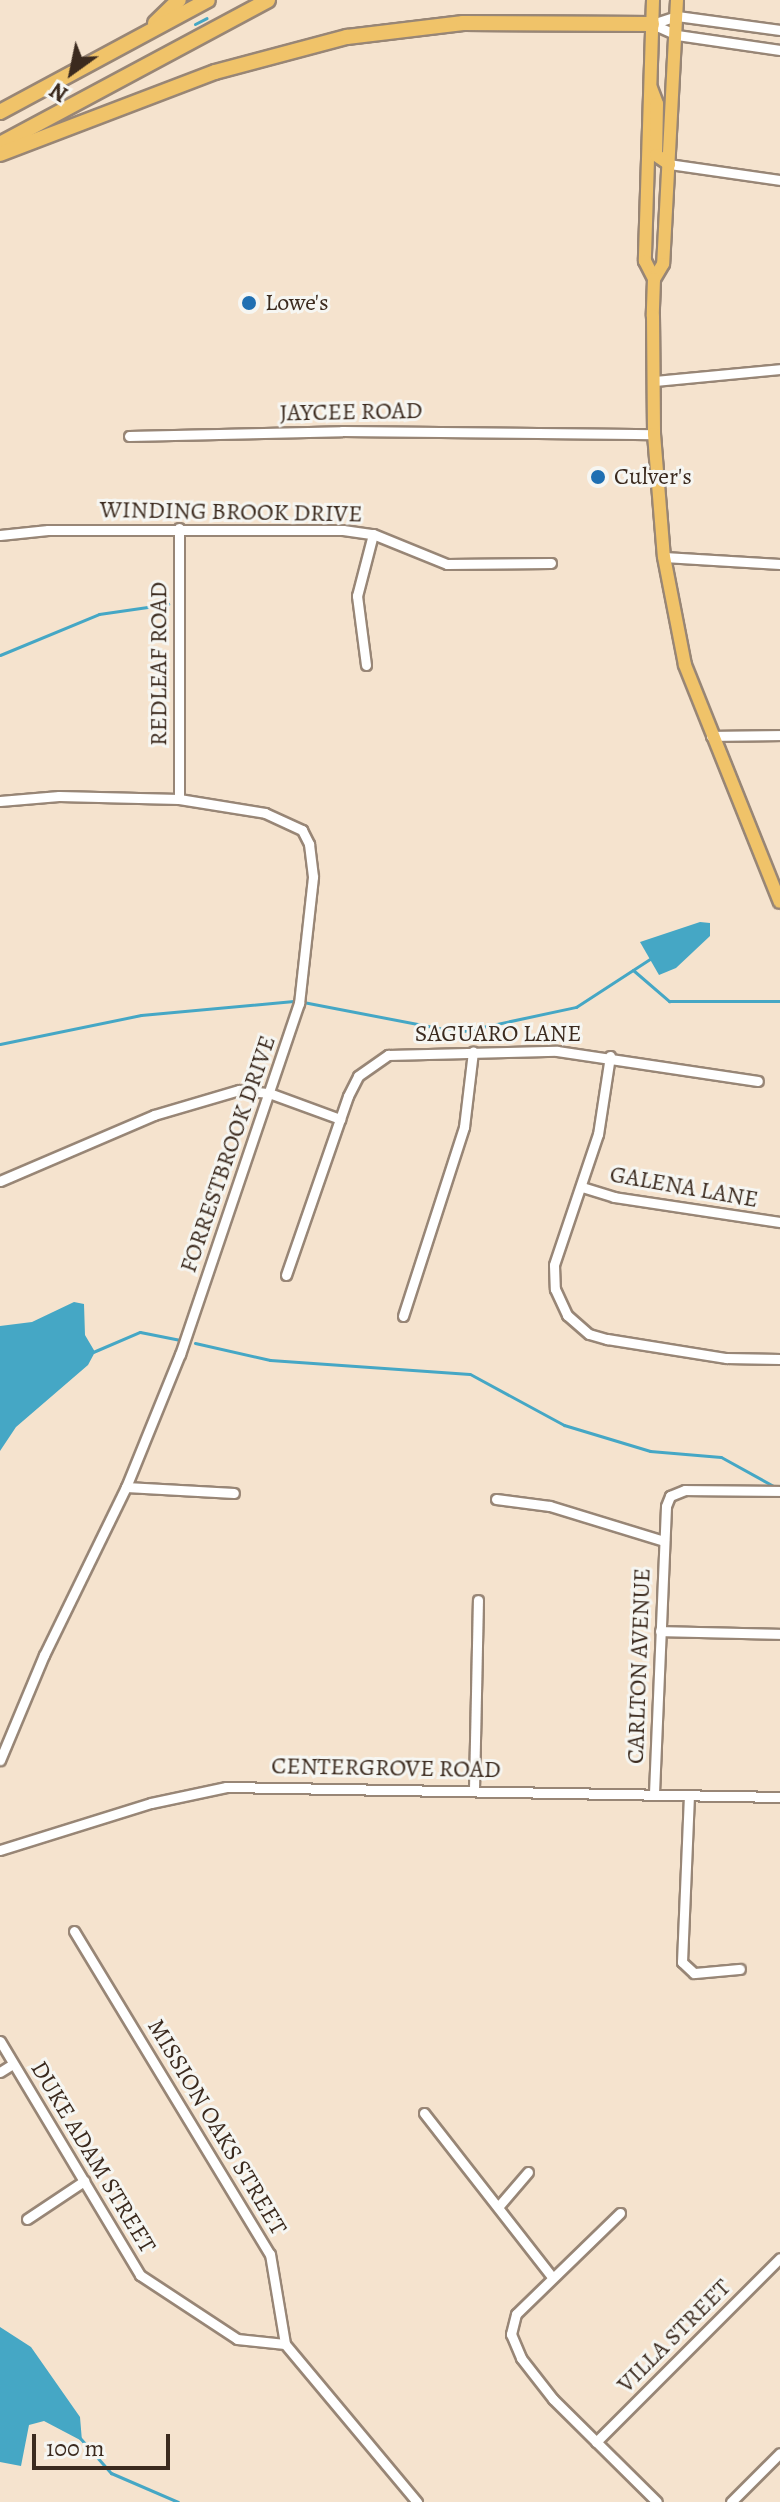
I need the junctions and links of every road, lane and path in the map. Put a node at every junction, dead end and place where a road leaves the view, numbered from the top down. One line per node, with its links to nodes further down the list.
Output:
1 (179, 0): 9 (highway)
2 (208, 0): 9 (highway)
3 (268, 0): 14 (highway)
4 (653, 0): 7 (main road)
5 (677, 0): 6 (main road)
6 (677, 16): 7 (street); 8 (street); 10 (main road)
7 (652, 24): 10 (street); 12 (main road); 15 (highway)
8 (780, 30)
9 (143, 34): 13 (highway)
10 (677, 35): 11 (street); 16 (main road)
11 (780, 50)
12 (650, 85): 16 (main road); 18 (main road)
13 (0, 112)
14 (0, 144)
15 (0, 154)
16 (669, 164): 17 (street); 18 (main road)
17 (780, 180)
18 (654, 279): 20 (main road)
19 (780, 369): 20 (street)
20 (654, 381): 21 (main road)
21 (654, 434): 22 (street, JAYCEE ROAD); 26 (main road)
22 (129, 436)
23 (179, 528): 24 (street, WINDING BROOK DRIVE); 25 (street, WINDING BROOK DRIVE); 32 (street, REDLEAF ROAD)
24 (373, 534): 27 (street, WINDING BROOK DRIVE); 29 (street)
25 (0, 535)
26 (664, 557): 28 (street); 31 (main road)
27 (551, 563)
28 (780, 564)
29 (366, 665)
30 (780, 735): 31 (street)
31 (711, 736): 34 (main road)
32 (179, 799): 33 (street, FORRESTBROOK DRIVE); 38 (street, FORRESTBROOK DRIVE)
33 (0, 801)
34 (780, 902)
35 (473, 1052): 36 (street, SAGUARO LANE); 39 (street, SAGUARO LANE); 44 (street)
36 (610, 1056): 37 (street, SAGUARO LANE); 41 (street)
37 (758, 1081)
38 (269, 1093): 39 (street); 40 (street); 46 (street, FORRESTBROOK DRIVE)
39 (340, 1119): 43 (street, SAGUARO LANE)
40 (0, 1181)
41 (582, 1187): 42 (street, GALENA LANE); 45 (street)
42 (780, 1222)
43 (286, 1275)
44 (403, 1316)
45 (780, 1359)
46 (126, 1487): 48 (street); 54 (street, FORRESTBROOK DRIVE)
47 (780, 1491): 50 (street, CARLTON AVENUE)
48 (234, 1493)
49 (496, 1499): 50 (street)
50 (664, 1541): 52 (street, CARLTON AVENUE)
51 (478, 1600): 55 (street)
52 (660, 1631): 53 (street); 56 (street, CARLTON AVENUE)
53 (780, 1634)
54 (0, 1760)
55 (474, 1789): 56 (street, CENTERGROVE ROAD); 59 (street, CENTERGROVE ROAD)
56 (654, 1793): 57 (street, CENTERGROVE ROAD)
57 (689, 1795): 58 (street, CENTERGROVE ROAD); 61 (street)
58 (780, 1797)
59 (0, 1850)
60 (74, 1931): 73 (street, MISSION OAKS STREET)
61 (740, 1969)
62 (0, 2041): 63 (street, DUKE ADAM STREET)
63 (13, 2064): 64 (street); 67 (street, DUKE ADAM STREET)
64 (0, 2072)
65 (424, 2113): 68 (street)
66 (528, 2172): 68 (street)
67 (84, 2181): 70 (street); 73 (street, DUKE ADAM STREET)
68 (498, 2207): 72 (street)
69 (620, 2213): 72 (street)
70 (27, 2219)
71 (780, 2258): 74 (street, VILLA STREET)
72 (552, 2277): 74 (street)
73 (285, 2344): 76 (street)
74 (596, 2442): 77 (street)
75 (780, 2453): 78 (street)
76 (417, 2502)
77 (657, 2502)
78 (731, 2502)

